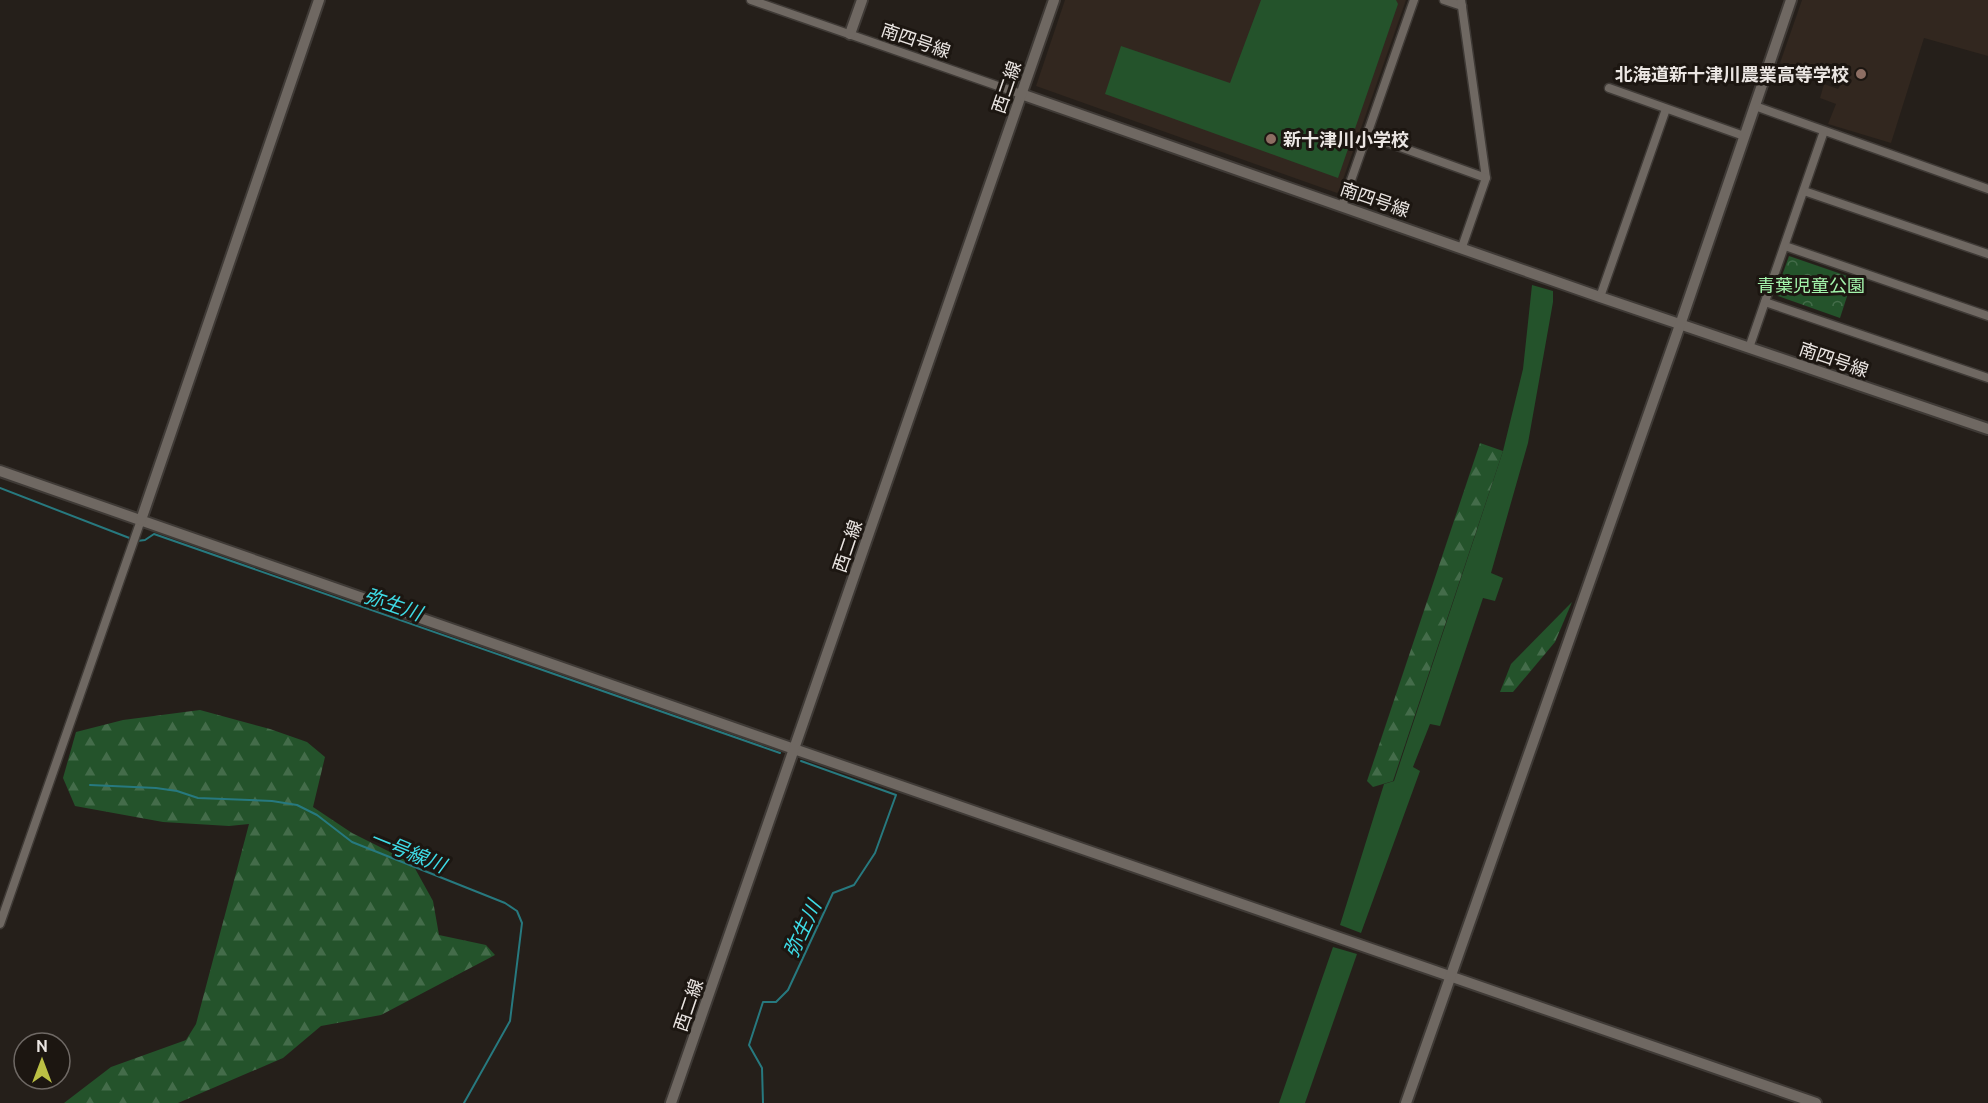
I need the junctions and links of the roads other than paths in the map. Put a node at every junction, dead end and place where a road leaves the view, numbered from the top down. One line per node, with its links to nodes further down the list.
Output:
1 (319, 0): 32 (street)
2 (751, 0): 9 (street, 南四号線)
3 (862, 0): 9 (street)
4 (1054, 0): 11 (street, 西二線)
5 (1414, 0): 15 (street)
6 (1444, 0): 8 (street)
7 (1791, 0): 12 (street)
8 (1462, 3): 17 (street)
9 (850, 34): 11 (street, 南四号線)
10 (1609, 88): 13 (street)
11 (1021, 94): 20 (street, 南四号線); 33 (street, 西二線)
12 (1755, 106): 14 (street); 16 (street)
13 (1666, 109): 16 (street); 24 (street)
14 (1824, 131): 18 (street); 19 (street)
15 (1367, 135): 17 (street); 20 (street)
16 (1744, 136): 27 (street)
17 (1486, 178): 22 (street)
18 (1988, 189)
19 (1804, 191): 21 (street); 23 (street)
20 (1342, 206): 22 (street, 南四号線)
21 (1785, 246): 25 (street); 26 (street)
22 (1462, 248): 24 (street, 南四号線)
23 (1988, 254)
24 (1600, 297): 27 (street, 南四号線)
25 (1765, 302): 28 (street); 29 (street)
26 (1988, 316)
27 (1680, 325): 28 (street, 南四号線); 35 (street)
28 (1749, 348): 30 (street, 南四号線)
29 (1988, 378)
30 (1988, 429)
31 (0, 471): 32 (street)
32 (141, 520): 33 (street); 34 (street)
33 (794, 749): 35 (street); 36 (street, 西二線)
34 (0, 924)
35 (1449, 976): 37 (street); 38 (street)
36 (671, 1103)
37 (1406, 1103)
38 (1816, 1103)

